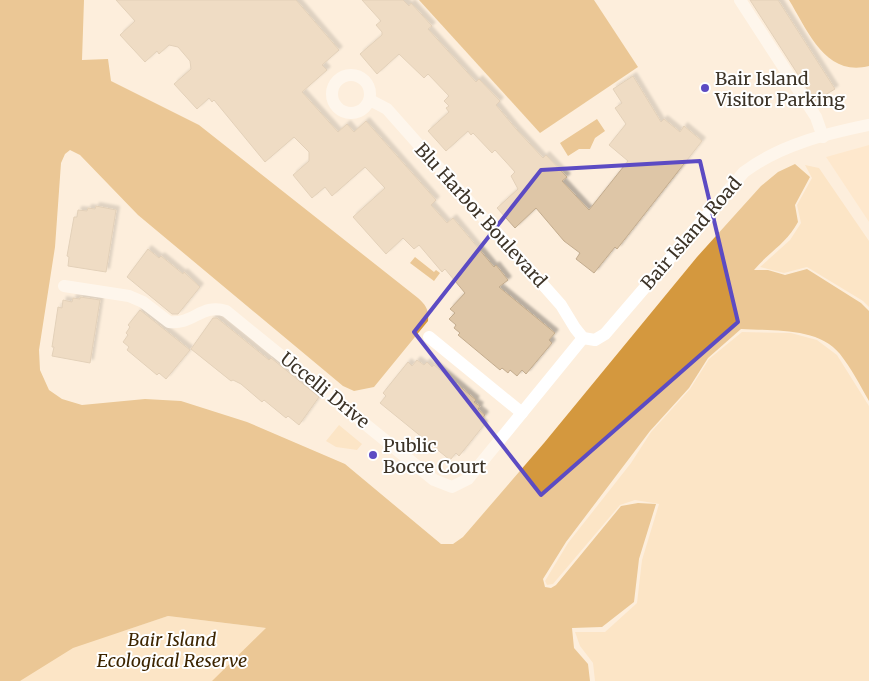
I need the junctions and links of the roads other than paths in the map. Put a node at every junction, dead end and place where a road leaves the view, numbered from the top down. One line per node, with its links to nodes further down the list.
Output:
1 (740, 0): 4 (street)
2 (370, 100): 7 (street, Blu Harbor Boulevard)
3 (868, 126): 4 (street, Bair Island Road)
4 (823, 137): 7 (street, Bair Island Road)
5 (64, 286): 8 (street, Uccelli Drive)
6 (429, 337): 8 (street)
7 (583, 338): 8 (street, Uccelli Drive)
8 (522, 413)

